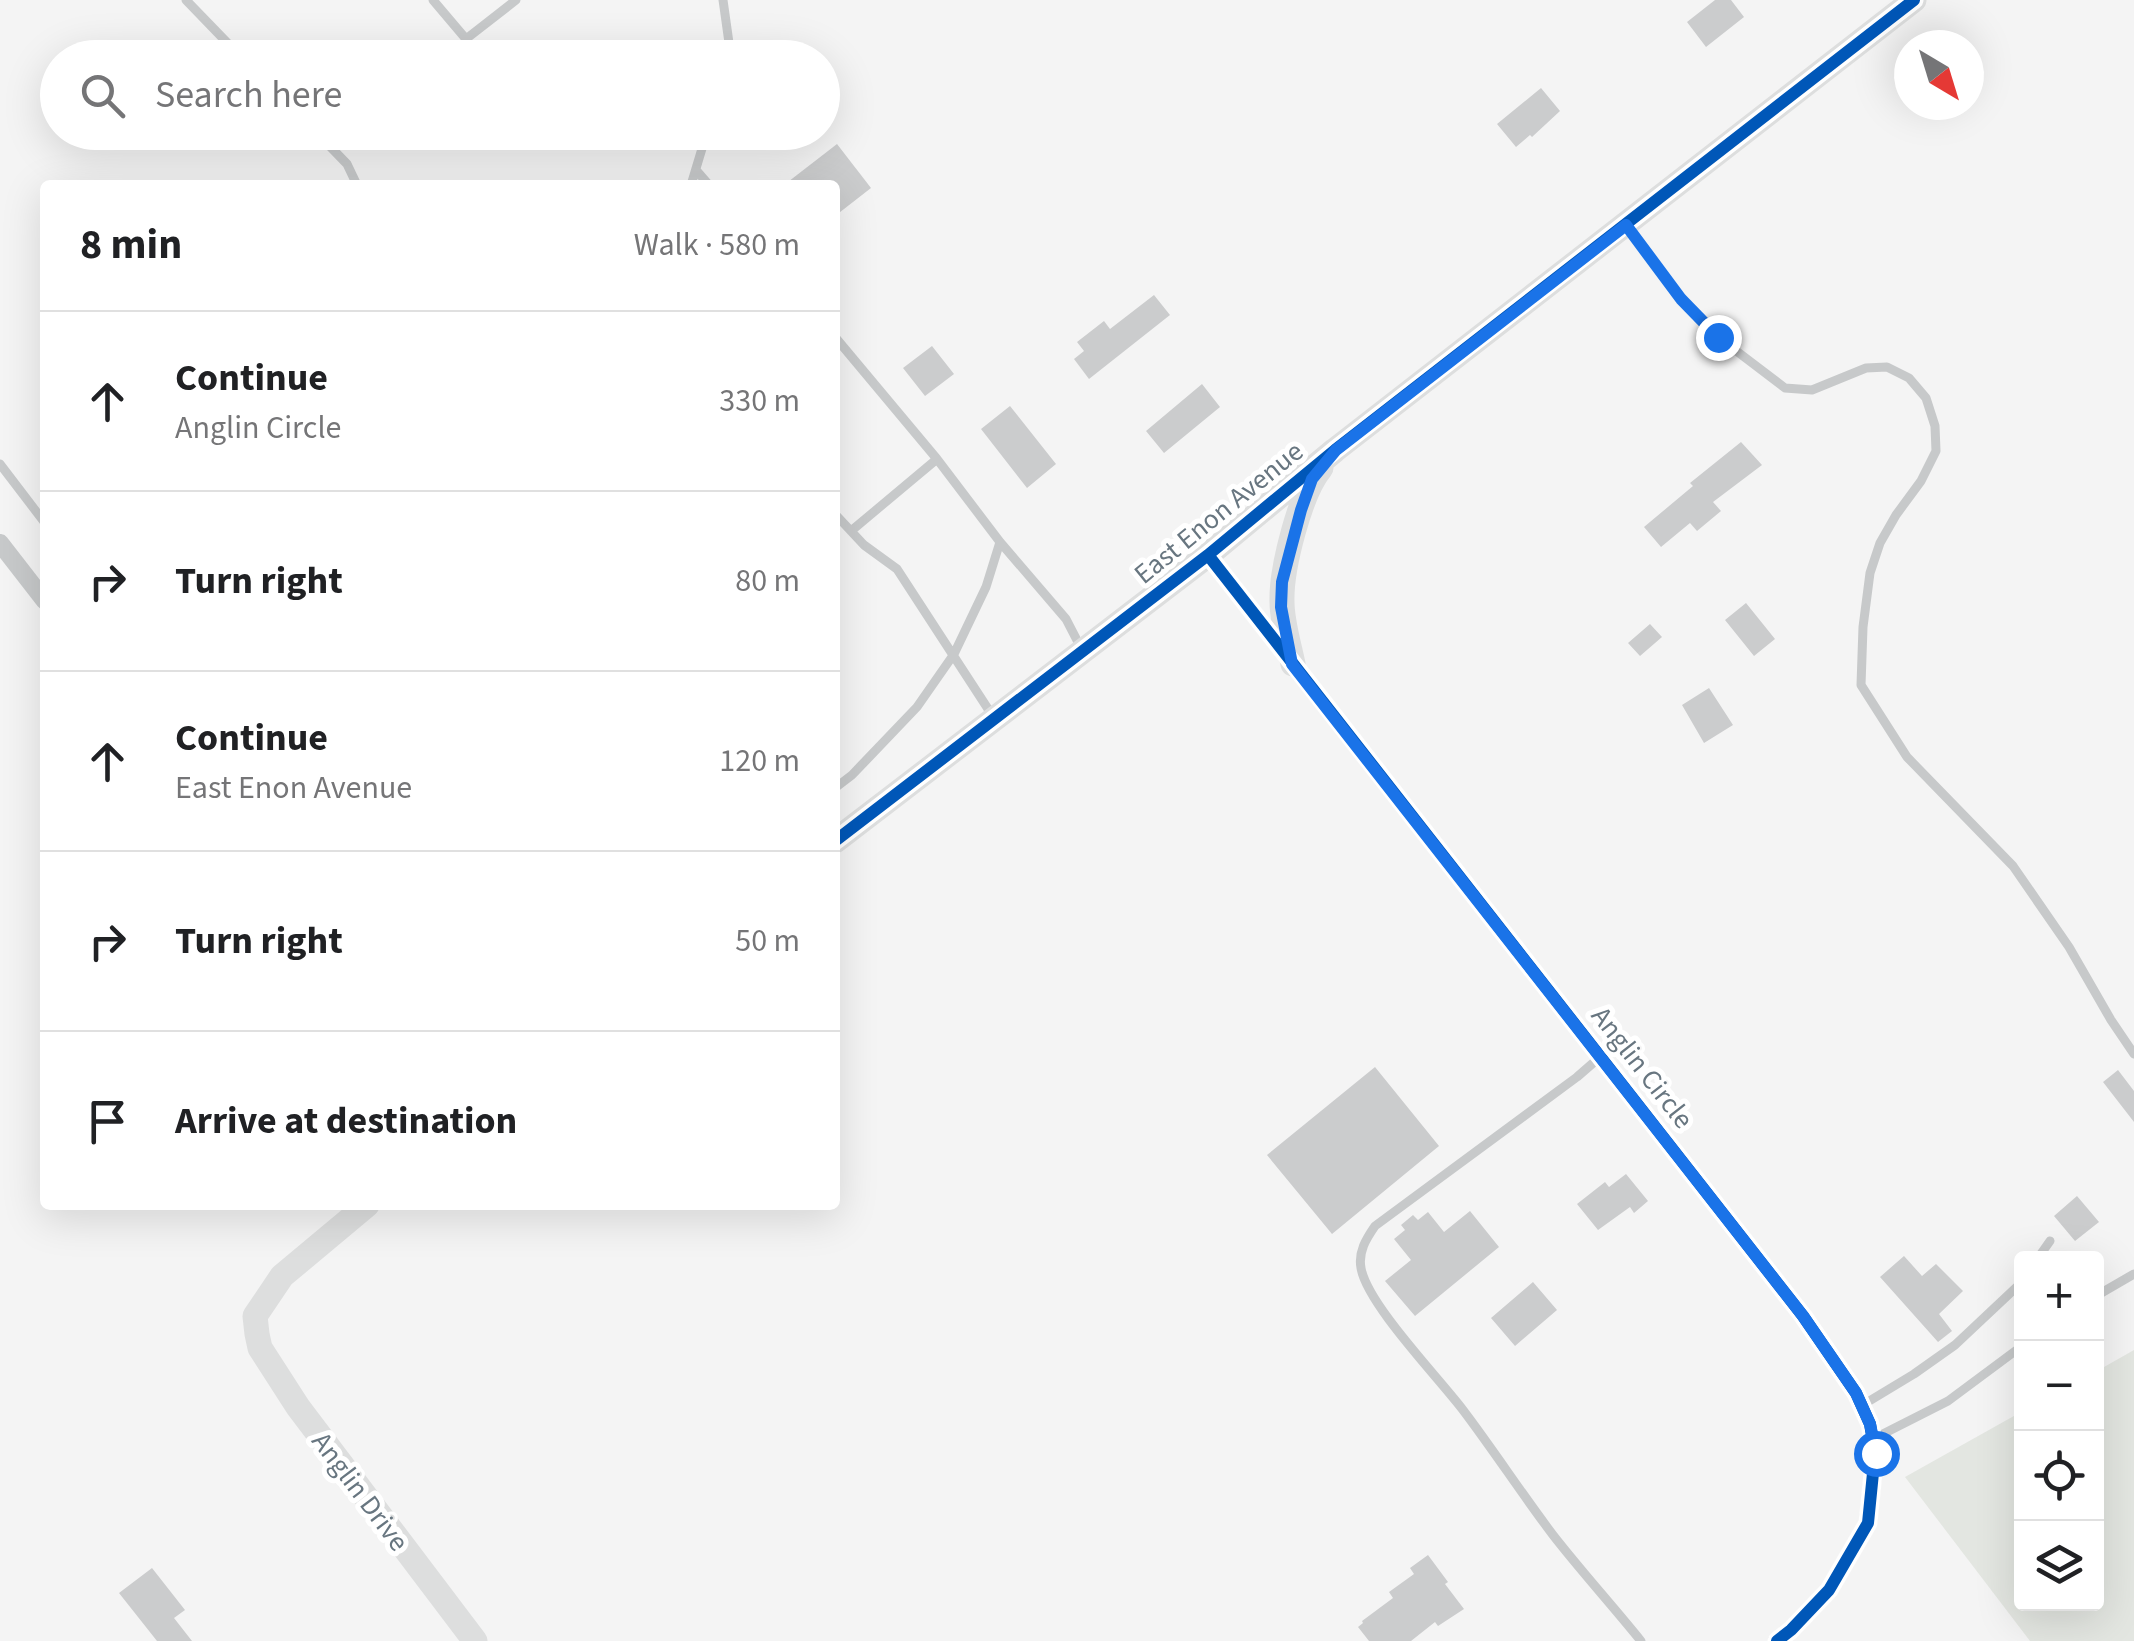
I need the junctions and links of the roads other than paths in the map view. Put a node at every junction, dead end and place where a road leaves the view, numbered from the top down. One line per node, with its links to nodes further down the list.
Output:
1 (186, 0): 6 (lane)
2 (433, 0): 3 (lane)
3 (516, 0)
4 (723, 0): 7 (lane)
5 (1914, 0): 14 (street, East Enon Avenue)
6 (225, 40)
7 (729, 40)
8 (333, 150): 11 (lane)
9 (702, 150): 10 (lane)
10 (696, 170): 12 (lane); 13 (lane)
11 (355, 180)
12 (693, 180)
13 (705, 180)
14 (1626, 225): 16 (street, East Enon Avenue); 32 (lane)
15 (840, 342): 17 (lane)
16 (1336, 450): 24 (street, East Enon Avenue); 28 (street)
17 (937, 459): 21 (lane); 22 (lane)
18 (0, 464): 19 (lane)
19 (40, 516)
20 (840, 519): 21 (lane)
21 (851, 531): 27 (lane)
22 (1000, 542): 26 (lane); 27 (lane)
23 (0, 543): 25 (street)
24 (1208, 555): 26 (street, East Enon Avenue); 28 (street, Anglin Circle)
25 (40, 595)
26 (1082, 651): 29 (street, East Enon Avenue)
27 (954, 654): 29 (lane); 30 (lane)
28 (1292, 664): 33 (street, Anglin Circle)
29 (994, 718): 31 (street, East Enon Avenue)
30 (840, 784)
31 (840, 837)
32 (2134, 1054)
33 (1600, 1056): 41 (street, Anglin Circle); 44 (lane)
34 (361, 1210): 43 (street, Anglin Drive)
35 (2050, 1240): 36 (lane)
36 (2043, 1251)
37 (2134, 1274): 39 (lane)
38 (2014, 1290): 41 (lane)
39 (2104, 1291)
40 (2014, 1352): 42 (lane)
41 (1861, 1406): 42 (street, Anglin Circle)
42 (1873, 1439): 45 (street, Anglin Circle)
43 (475, 1641)
44 (1641, 1641)
45 (1777, 1641)

